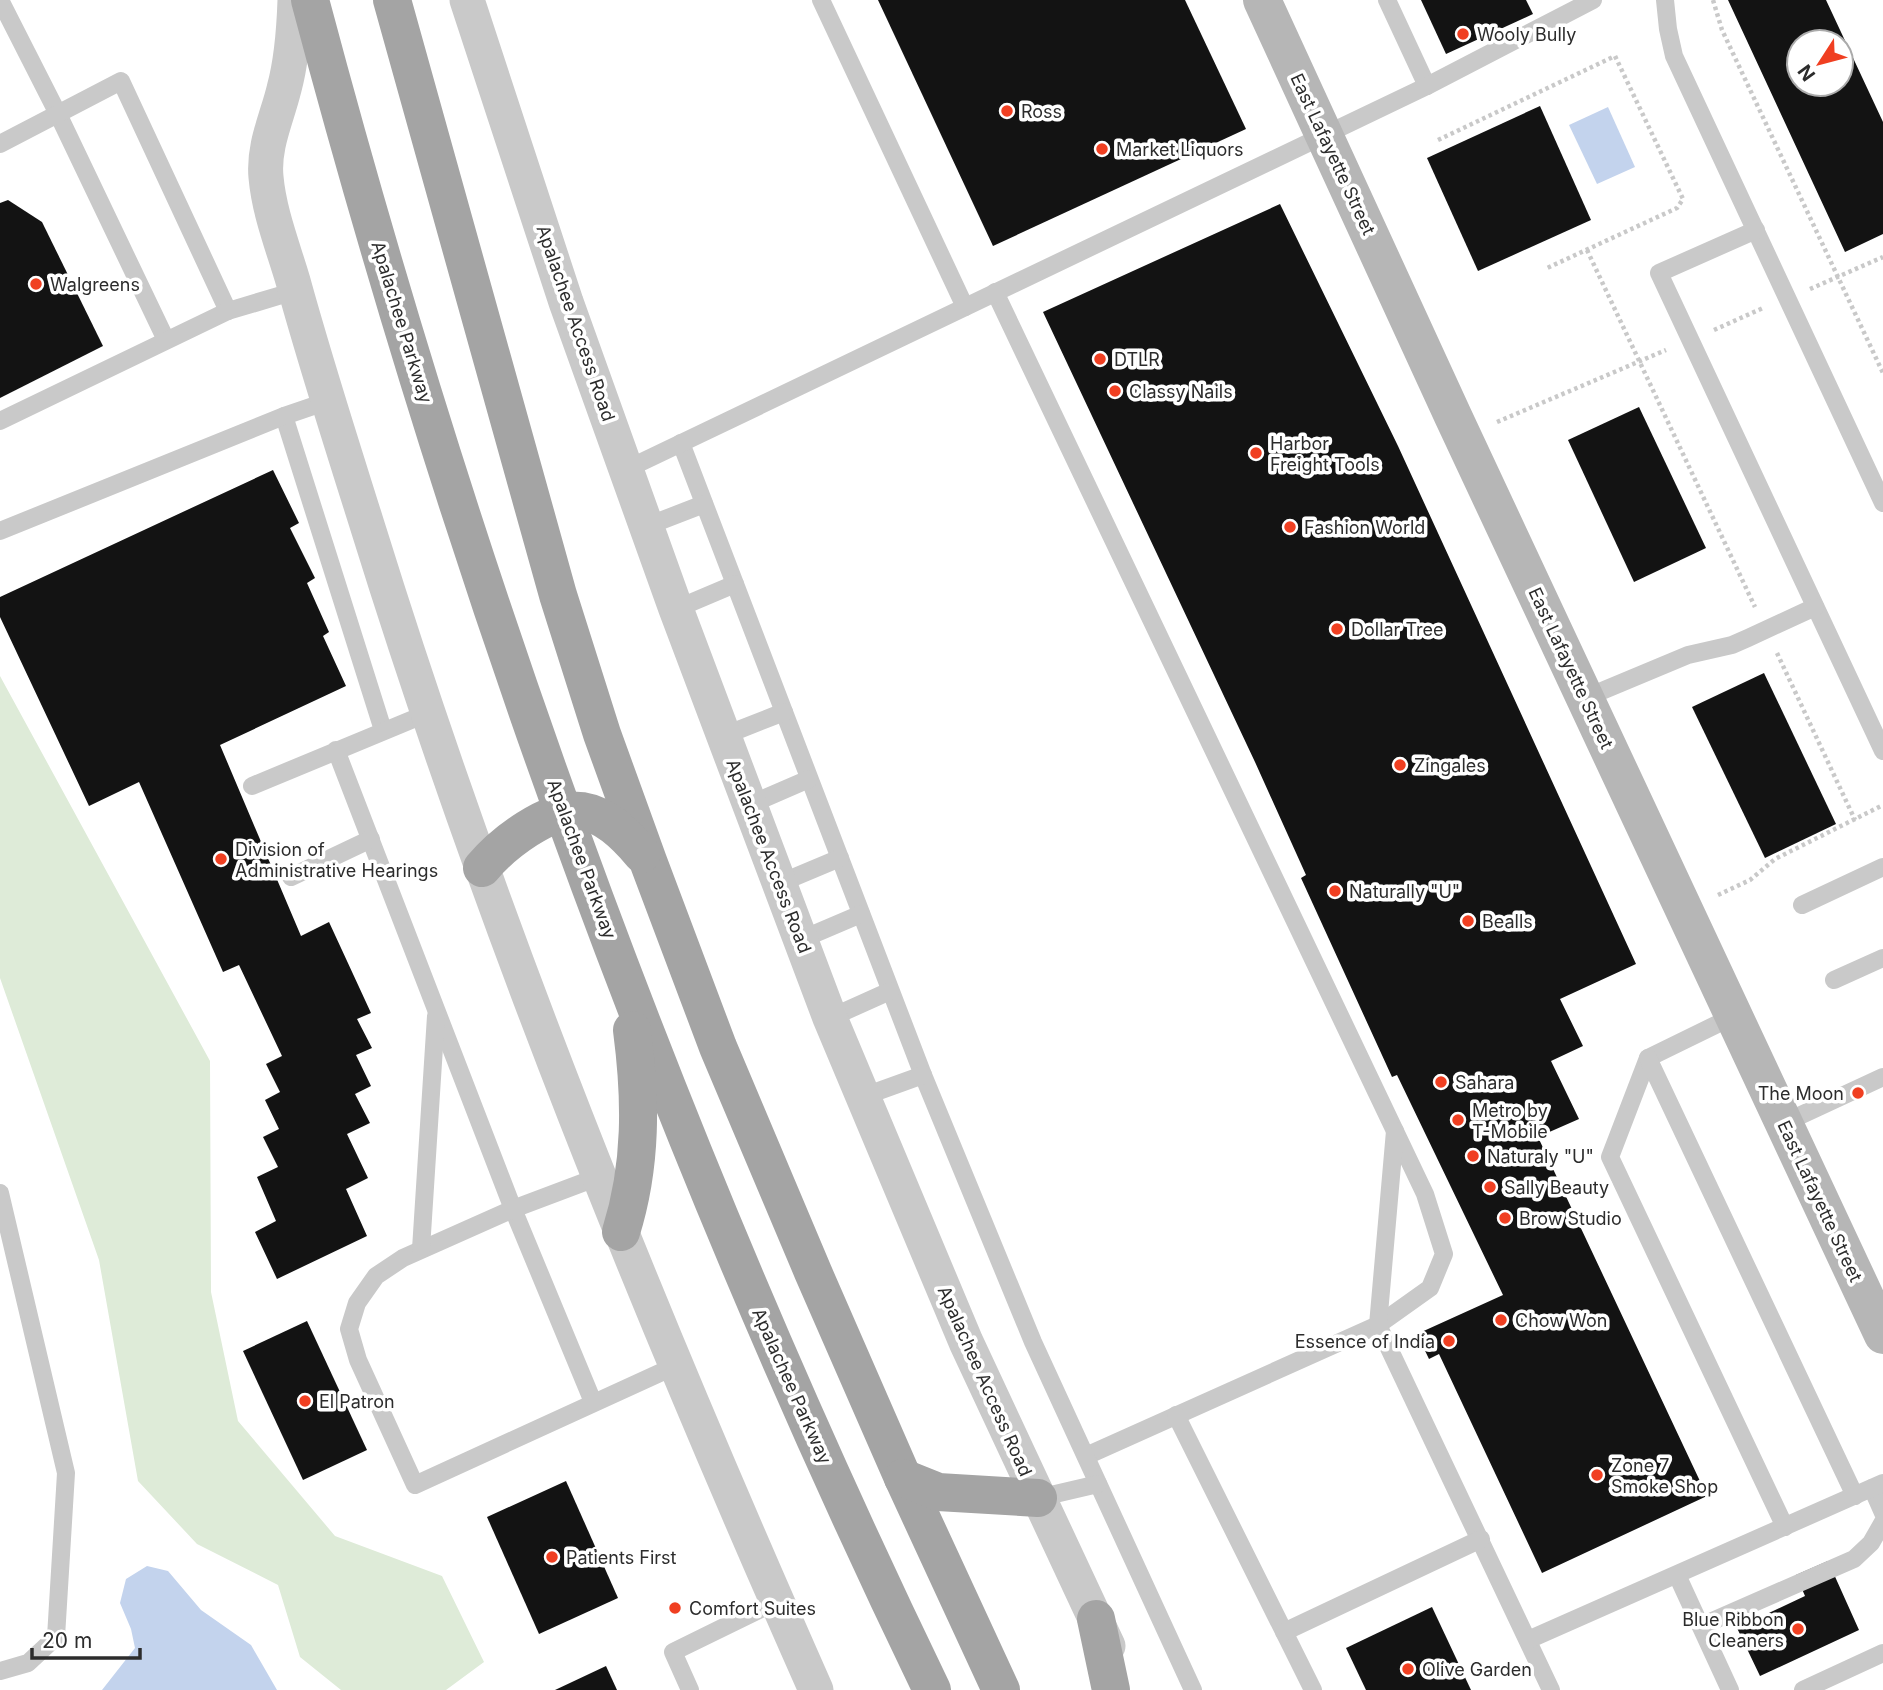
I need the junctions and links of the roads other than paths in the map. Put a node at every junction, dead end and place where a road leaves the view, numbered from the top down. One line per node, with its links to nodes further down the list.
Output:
1 (1, 0): 12 (lane)
2 (295, 0): 16 (street)
3 (310, 0): 43 (main road, Apalachee Parkway)
4 (392, 0): 46 (main road)
5 (467, 0): 25 (street, Apalachee Access Road)
6 (821, 0): 18 (lane)
7 (1387, 0): 11 (lane)
8 (1593, 0): 11 (lane)
9 (1665, 0): 15 (lane)
10 (1270, 2): 13 (street, East Lafayette Street)
11 (1427, 86): 13 (lane)
12 (58, 114): 14 (lane); 19 (lane); 20 (lane)
13 (1324, 134): 17 (lane); 33 (street, East Lafayette Street)
14 (0, 144)
15 (1756, 230): 26 (lane); 31 (lane)
16 (295, 291): 19 (lane); 21 (street)
17 (995, 292): 18 (lane); 66 (lane)
18 (965, 307): 24 (lane)
19 (228, 311): 20 (lane)
20 (166, 340): 23 (lane)
21 (328, 401): 22 (lane); 35 (street)
22 (284, 416): 29 (lane); 36 (lane)
23 (0, 421)
24 (681, 443): 25 (lane); 27 (lane)
25 (627, 469): 28 (street, Apalachee Access Road)
26 (1883, 503)
27 (704, 504): 28 (lane); 30 (lane)
28 (647, 526): 32 (street, Apalachee Access Road)
29 (0, 531)
30 (735, 584): 32 (lane); 34 (lane)
31 (1815, 607): 33 (lane); 39 (lane)
32 (677, 609): 37 (street, Apalachee Access Road)
33 (1585, 698): 59 (street, East Lafayette Street)
34 (784, 712): 37 (lane); 40 (lane)
35 (428, 713): 36 (lane); 48 (street)
36 (383, 730): 38 (lane)
37 (723, 736): 42 (street, Apalachee Access Road)
38 (336, 750): 41 (lane); 44 (lane)
39 (1883, 751)
40 (809, 779): 42 (lane); 45 (lane)
41 (252, 786)
42 (749, 805): 50 (street, Apalachee Access Road)
43 (564, 813): 46 (main road); 48 (main road); 55 (main road, Apalachee Parkway)
44 (370, 839): 49 (lane); 58 (lane)
45 (839, 858): 50 (lane); 52 (lane)
46 (648, 862): 78 (main road)
47 (1883, 867): 51 (lane)
48 (482, 868): 67 (street)
49 (291, 877)
50 (778, 884): 53 (street, Apalachee Access Road)
51 (1802, 905)
52 (861, 914): 53 (lane); 57 (lane)
53 (800, 940): 60 (street, Apalachee Access Road)
54 (1883, 958): 56 (lane)
55 (620, 962): 70 (main road); 97 (main road, Apalachee Parkway)
56 (1834, 980)
57 (890, 991): 60 (lane); 62 (lane)
58 (436, 1009): 69 (lane); 71 (lane)
59 (1734, 1016): 61 (lane); 65 (street, East Lafayette Street)
60 (830, 1018): 64 (street, Apalachee Access Road)
61 (1648, 1058): 81 (lane); 85 (lane)
62 (923, 1075): 64 (lane); 77 (lane)
63 (1883, 1077): 65 (lane)
64 (862, 1097): 82 (street, Apalachee Access Road)
65 (1784, 1123): 73 (street, East Lafayette Street)
66 (1395, 1131): 72 (lane); 72 (lane)
67 (598, 1177): 69 (lane); 70 (street)
68 (0, 1193): 94 (lane)
69 (513, 1209): 71 (lane); 75 (lane)
70 (621, 1232): 74 (street)
71 (421, 1249): 75 (lane)
72 (1378, 1325): 76 (lane); 86 (lane)
73 (1883, 1335)
74 (675, 1366): 75 (lane); 88 (street)
75 (593, 1402)
76 (1176, 1415): 77 (lane); 91 (lane)
77 (1086, 1456): 79 (lane)
78 (903, 1478): 82 (main road); 98 (main road)
79 (1098, 1484): 82 (lane); 101 (lane)
80 (1877, 1486): 81 (lane); 83 (lane)
81 (1855, 1496): 85 (lane)
82 (1038, 1497): 89 (street, Apalachee Access Road)
83 (1883, 1513)
84 (1883, 1522): 90 (lane)
85 (1785, 1527): 87 (lane)
86 (1480, 1539): 91 (lane); 92 (lane)
87 (1676, 1574): 90 (lane); 92 (lane)
88 (777, 1601): 95 (lane); 96 (street)
89 (1096, 1619): 99 (main road); 100 (street, Apalachee Access Road)
90 (1701, 1626): 104 (lane)
91 (1284, 1632): 102 (lane)
92 (1528, 1640): 103 (lane)
93 (1883, 1653): 105 (lane)
94 (0, 1671)
95 (690, 1690)
96 (816, 1690)
97 (932, 1690)
98 (1002, 1690)
99 (1111, 1690)
100 (1129, 1690)
101 (1193, 1690)
102 (1313, 1690)
103 (1552, 1690)
104 (1730, 1690)
105 (1803, 1690)

